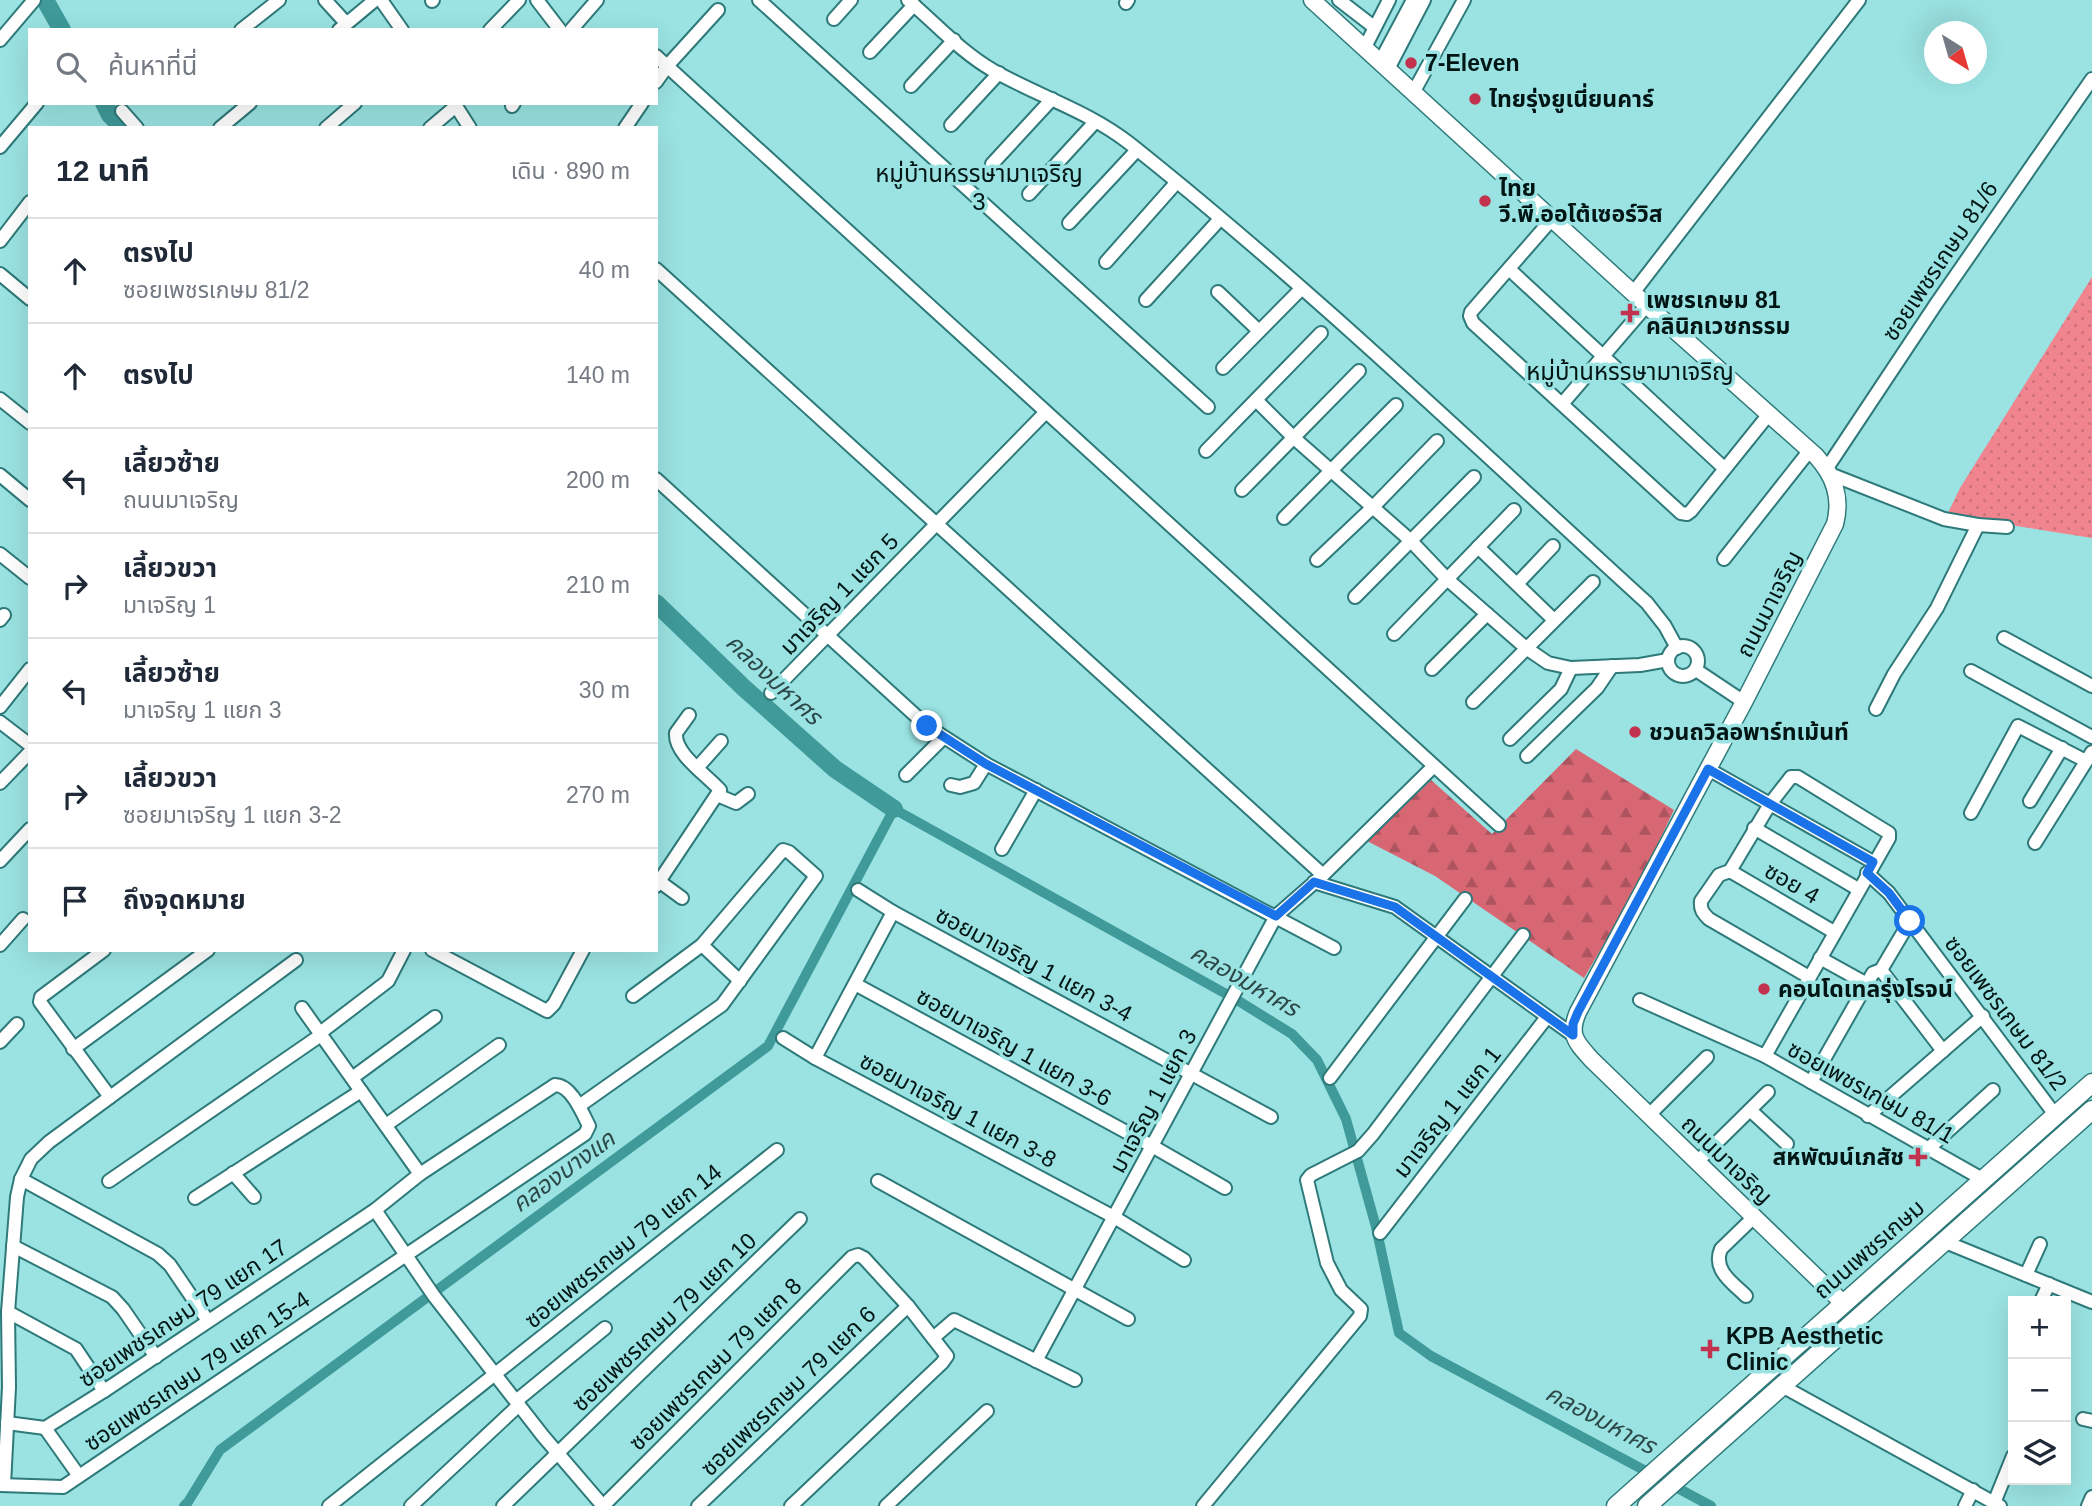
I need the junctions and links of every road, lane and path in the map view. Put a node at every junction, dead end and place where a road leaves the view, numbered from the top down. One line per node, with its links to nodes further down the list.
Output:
1 (34, 0): 28 (street)
2 (279, 0): 23 (street)
3 (324, 0): 21 (street)
4 (374, 0): 21 (street)
5 (381, 0): 24 (street)
6 (519, 0): 25 (street)
7 (537, 0): 26 (street)
8 (597, 0): 27 (street)
9 (759, 0): 84 (street)
10 (851, 0): 20 (street)
11 (1312, 0): 30 (main road, ถนนมาเจริญ)
12 (1339, 0): 22 (street)
13 (1389, 0): 22 (street)
14 (1413, 0): 34 (street)
15 (1424, 0): 34 (street)
16 (1464, 0): 39 (street)
17 (1859, 0): 71 (street)
18 (911, 2): 29 (street); 31 (street)
19 (718, 10): 33 (street)
20 (834, 19)
21 (342, 27)
22 (1374, 27): 30 (street)
23 (244, 28)
24 (401, 28)
25 (493, 28)
26 (558, 28)
27 (572, 28)
28 (0, 40)
29 (954, 40): 35 (street); 38 (street)
30 (1364, 48): 34 (main road, ถนนมาเจริญ)
31 (870, 52)
32 (658, 58): 33 (street)
33 (668, 65): 36 (street); 85 (street)
34 (1384, 66): 39 (main road, ถนนมาเจริญ)
35 (999, 73): 40 (street); 48 (street)
36 (658, 79)
37 (2092, 79): 93 (street, ซอยเพชรเกษม 81/6)
38 (911, 86)
39 (1413, 93): 62 (main road, ถนนมาเจริญ)
40 (1052, 99): 47 (street); 57 (street)
41 (35, 105): 55 (street)
42 (248, 105): 50 (street)
43 (353, 105): 51 (street)
44 (455, 105): 52 (street); 53 (street)
45 (641, 105): 54 (street)
46 (122, 111): 49 (street)
47 (1095, 122): 56 (street); 59 (street)
48 (951, 125)
49 (135, 126)
50 (222, 126)
51 (328, 126)
52 (432, 126)
53 (469, 126)
54 (626, 126)
55 (0, 147)
56 (1137, 150): 58 (street); 63 (street)
57 (992, 164)
58 (1176, 183): 61 (street); 65 (street)
59 (1029, 194)
60 (28, 205): 64 (street)
61 (1220, 219): 69 (street); 73 (street)
62 (1552, 219): 66 (street); 71 (main road, ถนนมาเจริญ)
63 (1069, 223)
64 (0, 241)
65 (1105, 262)
66 (1509, 269): 77 (street); 82 (street)
67 (658, 271): 103 (street)
68 (0, 274): 72 (street)
69 (1301, 289): 75 (street); 123 (street)
70 (1218, 292): 75 (street)
71 (1633, 293): 74 (main road, ถนนมาเจริญ)
72 (28, 297)
73 (1146, 300)
74 (1647, 305): 77 (street); 86 (main road, ถนนมาเจริญ)
75 (1259, 331): 78 (street)
76 (1321, 333): 81 (street)
77 (1603, 356): 82 (street); 92 (street)
78 (1223, 368)
79 (1359, 371): 88 (street)
80 (0, 399): 87 (street)
81 (1257, 401): 88 (street); 91 (street)
82 (1562, 404): 92 (street)
83 (1396, 405): 94 (street)
84 (1208, 407)
85 (1046, 412): 103 (street, มาเจริญ 1 แยก 5); 149 (street)
86 (1769, 414): 90 (main road, ถนนมาเจริญ); 92 (street)
87 (28, 420)
88 (1294, 438): 94 (street); 98 (street)
89 (1437, 441): 100 (street)
90 (1810, 450): 93 (main road, ถนนมาเจริญ); 110 (street)
91 (1206, 451)
92 (1724, 468)
93 (1828, 471): 104 (street); 134 (main road, ถนนมาเจริญ)
94 (1333, 472): 100 (street); 102 (street)
95 (0, 475): 99 (street)
96 (1474, 477): 106 (street)
97 (658, 481): 120 (street)
98 (1242, 490)
99 (28, 498)
100 (1373, 507): 106 (street); 111 (street)
101 (1514, 510): 108 (street)
102 (1284, 518)
103 (937, 524): 120 (street, มาเจริญ 1 แยก 5); 169 (street)
104 (1978, 524): 105 (street); 136 (street)
105 (2007, 527)
106 (1410, 540): 113 (street); 116 (street)
107 (1553, 546): 115 (street)
108 (1478, 547): 113 (street); 115 (street)
109 (0, 554): 112 (street)
110 (1724, 559)
111 (1317, 560)
112 (28, 576)
113 (1447, 579): 117 (street); 119 (street)
114 (1593, 582): 118 (street)
115 (1517, 584): 118 (street)
116 (1355, 597)
117 (1487, 614): 122 (street); 127 (street)
118 (1554, 620): 122 (street)
119 (1394, 634)
120 (826, 636): 132 (street, มาเจริญ 1 แยก 5); 140 (street)
121 (2004, 638): 131 (street)
122 (1526, 648): 126 (street); 133 (street)
123 (1677, 648): 124 (street); 128 (street)
124 (1668, 660): 125 (street); 128 (street)
125 (1612, 666): 126 (street); 146 (street)
126 (1571, 668): 141 (street)
127 (1432, 669)
128 (1696, 670): 134 (street)
129 (1971, 671): 139 (street)
130 (28, 672): 135 (street)
131 (2092, 686)
132 (771, 693)
133 (1473, 702)
134 (1744, 702): 151 (main road, ถนนมาเจริญ)
135 (0, 707)
136 (1876, 709)
137 (689, 715): 150 (street)
138 (0, 722): 143 (street)
139 (2092, 737)
140 (943, 738): 148 (street); 152 (street)
141 (1510, 739)
142 (721, 741): 150 (street)
143 (28, 743)
144 (2062, 748): 147 (street); 158 (street); 160 (street)
145 (28, 754): 153 (street)
146 (1527, 756)
147 (2089, 757): 164 (street)
148 (986, 764): 154 (street); 155 (street)
149 (1434, 766): 161 (street); 169 (street, มาเจริญ 1 แยก 3)
150 (696, 768): 157 (street)
151 (1708, 769): 159 (street, ซอยเพชรเกษม 81/2); 207 (main road, ถนนมาเจริญ)
152 (906, 775)
153 (0, 783)
154 (951, 785)
155 (1037, 790): 165 (street); 177 (street)
156 (748, 794): 157 (street)
157 (717, 795): 170 (street)
158 (2030, 801)
159 (1769, 804): 162 (street); 167 (street, ซอยเพชรเกษม 81/2); 167 (street)
160 (1971, 813)
161 (1499, 825)
162 (1754, 828): 168 (street); 172 (street)
163 (28, 831): 166 (street)
164 (2035, 843)
165 (1002, 849)
166 (0, 862)
167 (1870, 868): 172 (street); 179 (street, ซอยเพชรเกษม 81/2)
168 (1730, 871): 180 (street, ซอย 4); 195 (street)
169 (1319, 878): 177 (street, มาเจริญ 1 แยก 3); 182 (street)
170 (658, 881)
171 (658, 883): 174 (street)
172 (1858, 889): 180 (street)
173 (858, 890): 176 (street, ซอยมาเจริญ 1 แยก 3-4)
174 (682, 898)
175 (1465, 899): 182 (street)
176 (893, 912): 197 (street); 216 (street, ซอยมาเจริญ 1 แยก 3-4)
177 (1276, 916): 185 (street); 216 (street, มาเจริญ 1 แยก 3)
178 (23, 919): 183 (street)
179 (1910, 921): 193 (street); 202 (street, ซอยเพชรเกษม 81/2)
180 (1834, 932): 191 (street)
181 (1523, 934): 194 (street)
182 (1438, 937): 194 (street); 218 (street)
183 (0, 945)
184 (702, 945): 196 (street); 196 (street); 199 (street)
185 (1334, 948)
186 (101, 952): 211 (street)
187 (205, 952): 211 (street)
188 (403, 952): 206 (street)
189 (436, 952): 190 (street)
190 (582, 952)
191 (1820, 958): 195 (street); 198 (street)
192 (296, 960): 224 (street)
193 (1881, 970): 198 (street); 212 (street)
194 (1492, 977): 204 (street); 295 (street)
195 (1809, 977): 213 (street)
196 (740, 981): 225 (street)
197 (855, 984): 215 (street); 234 (street, ซอยมาเจริญ 1 แยก 3-6)
198 (1867, 984): 219 (street)
199 (633, 996)
200 (1640, 1000): 213 (street, ซอยเพชรเกษม 81/1)
201 (302, 1008): 206 (street)
202 (1983, 1016): 212 (street); 230 (street, ซอยเพชรเกษม 81/2)
203 (435, 1017): 217 (street)
204 (1547, 1017): 207 (street); 251 (street, มาเจริญ 1 แยก 1)
205 (17, 1024): 209 (street)
206 (321, 1034): 217 (street); 242 (street)
207 (1573, 1035): 228 (main road, ถนนมาเจริญ)
208 (783, 1038): 215 (street, ซอยมาเจริญ 1 แยก 3-8)
209 (0, 1042)
210 (499, 1045): 232 (street)
211 (74, 1049): 224 (street)
212 (1943, 1051): 229 (street)
213 (1765, 1056): 219 (street, ซอยเพชรเกษม 81/1)
214 (1707, 1057): 228 (street)
215 (815, 1058): 248 (street, ซอยมาเจริญ 1 แยก 3-8)
216 (1192, 1073): 231 (street, ซอยมาเจริญ 1 แยก 3-4); 234 (street, มาเจริญ 1 แยก 3)
217 (352, 1078): 222 (street)
218 (1330, 1078)
219 (1811, 1082): 229 (street, ซอยเพชรเกษม 81/1)
220 (2092, 1083): 230 (main road, ถนนเพชรเกษม)
221 (1993, 1090): 235 (street)
222 (361, 1091): 232 (street); 238 (street)
223 (1768, 1092): 226 (street)
224 (110, 1097): 240 (street)
225 (579, 1106): 239 (street, ซอยเพชรเกษม 79 แยก 17); 255 (street, ซอยเพชรเกษม 79 แยก 15-4)
226 (1750, 1110): 233 (street); 237 (street)
227 (2092, 1110): 252 (main road, ถนนเพชรเกษม)
228 (1649, 1115): 237 (main road, ถนนมาเจริญ)
229 (1868, 1116): 235 (street, ซอยเพชรเกษม 81/1)
230 (2056, 1116): 241 (main road, ถนนเพชรเกษม)
231 (1271, 1117)
232 (386, 1125): 239 (street)
233 (1787, 1144)
234 (1152, 1146): 244 (street, ซอยมาเจริญ 1 แยก 3-6); 248 (street, มาเจริญ 1 แยก 3)
235 (1928, 1149): 241 (street, ซอยเพชรเกษม 81/1)
236 (777, 1150): 273 (street, ซอยเพชรเกษม 79 แยก 14)
237 (1697, 1162): 249 (main road, ถนนมาเจริญ)
238 (233, 1173): 245 (street); 246 (street)
239 (420, 1174): 247 (street, ซอยเพชรเกษม 79 แยก 17)
240 (21, 1179): 254 (street); 268 (street)
241 (1984, 1180): 263 (main road, ถนนเพชรเกษม)
242 (110, 1181)
243 (878, 1181): 259 (street)
244 (1225, 1188)
245 (254, 1197)
246 (195, 1198)
247 (375, 1210): 255 (street); 268 (street, ซอยเพชรเกษม 79 แยก 17)
248 (1114, 1217): 256 (street, ซอยมาเจริญ 1 แยก 3-8); 259 (street, มาเจริญ 1 แยก 3)
249 (1754, 1217): 260 (street); 263 (main road, ถนนมาเจริญ)
250 (800, 1219): 281 (street, ซอยเพชรเกษม 79 แยก 10)
251 (1380, 1233)
252 (1943, 1241): 257 (street); 266 (main road, ถนนเพชรเกษม)
253 (2040, 1244): 257 (street)
254 (13, 1246): 265 (street); 271 (street)
255 (407, 1254): 273 (street); 283 (street, ซอยเพชรเกษม 79 แยก 15-4)
256 (1184, 1260)
257 (2026, 1275): 258 (street)
258 (2049, 1284): 261 (street); 262 (street)
259 (1075, 1289): 267 (street); 272 (street, มาเจริญ 1 แยก 3)
260 (1746, 1296)
261 (2043, 1296)
262 (2092, 1302)
263 (1844, 1304): 266 (main road); 296 (main road, ถนนเพชรเกษม)
264 (908, 1306): 270 (street); 291 (street, ซอยเพชรเกษม 79 แยก 8); 292 (street, ซอยเพชรเกษม 79 แยก 6)
265 (8, 1312): 276 (street); 279 (street)
266 (1856, 1318): 275 (main road, ถนนเพชรเกษม)
267 (1128, 1319)
268 (208, 1321): 271 (street, ซอยเพชรเกษม 79 แยก 17)
269 (605, 1328): 277 (street)
270 (933, 1338): 272 (street); 293 (street)
271 (156, 1357): 276 (street, ซอยเพชรเกษม 79 แยก 17)
272 (1036, 1361): 274 (street)
273 (496, 1375): 277 (street); 288 (street, ซอยเพชรเกษม 79 แยก 14)
274 (1075, 1380)
275 (1782, 1385): 285 (street); 297 (main road, ถนนเพชรเกษม)
276 (104, 1391): 280 (street, ซอยเพชรเกษม 79 แยก 17)
277 (517, 1403): 281 (street); 289 (street)
278 (987, 1411): 294 (street)
279 (7, 1423): 280 (street); 284 (street)
280 (45, 1428): 283 (street)
281 (558, 1454): 290 (street, ซอยเพชรเกษม 79 แยก 10); 291 (street)
282 (2008, 1471): 287 (street)
283 (79, 1476): 284 (street, ซอยเพชรเกษม 79 แยก 15-4)
284 (2, 1485)
285 (1973, 1490): 287 (street); 298 (street)
286 (2092, 1497): 299 (street)
287 (1997, 1504)
288 (329, 1506)
289 (411, 1506)
290 (503, 1506)
291 (603, 1506)
292 (698, 1506)
293 (791, 1506)
294 (886, 1506)
295 (1203, 1506)
296 (1616, 1506)
297 (1647, 1506)
298 (1965, 1506)
299 (2088, 1506)

